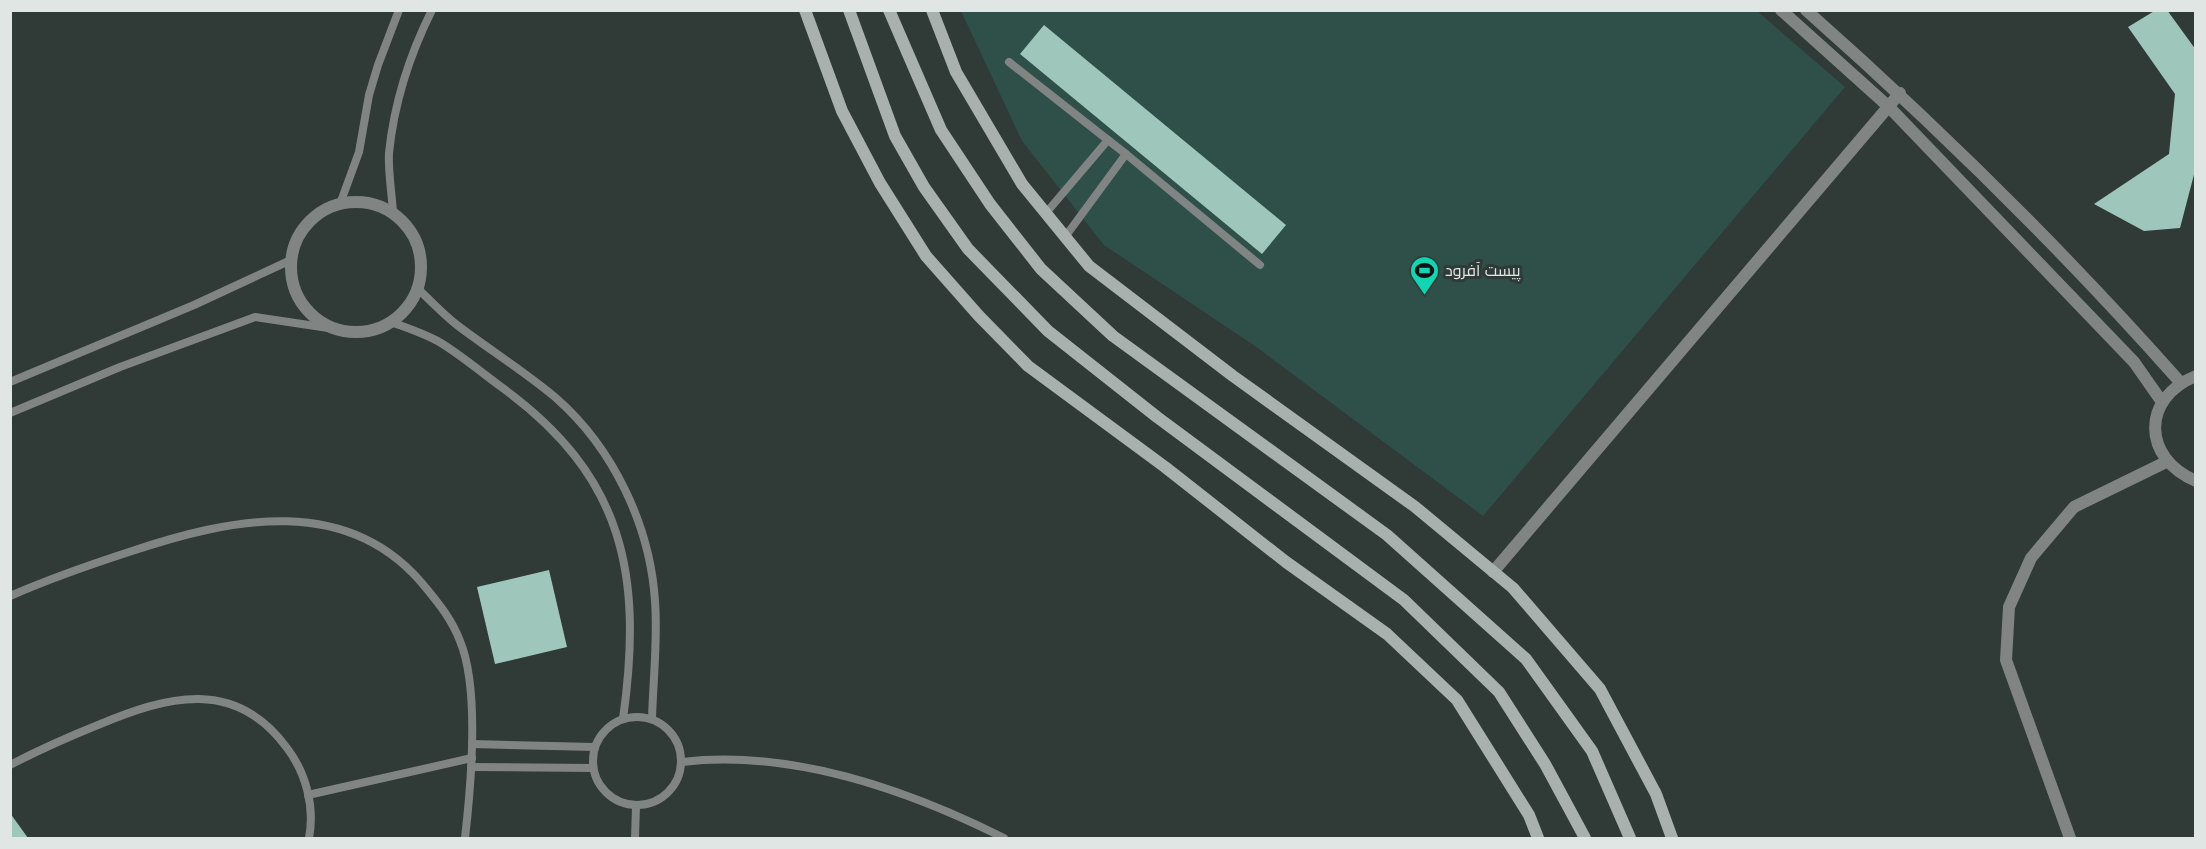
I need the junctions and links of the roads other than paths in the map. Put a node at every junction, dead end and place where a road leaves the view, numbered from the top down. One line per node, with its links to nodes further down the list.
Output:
1 (399, 10): 14 (lane)
2 (432, 10): 15 (lane)
3 (805, 10): 47 (main road)
4 (849, 10): 48 (main road)
5 (889, 10): 49 (main road)
6 (932, 10): 16 (main road)
7 (1781, 10): 11 (street)
8 (1806, 10): 10 (street)
9 (1009, 62): 12 (lane)
10 (1900, 93): 11 (street); 25 (street)
11 (1889, 107): 26 (street); 30 (street)
12 (1108, 140): 13 (lane); 16 (lane)
13 (1126, 154): 17 (lane); 19 (lane)
14 (340, 204): 15 (street); 18 (street)
15 (393, 213): 20 (street)
16 (1046, 213): 17 (main road)
17 (1065, 237): 30 (main road)
18 (291, 260): 22 (street); 24 (lane)
19 (1260, 265)
20 (417, 288): 21 (street); 33 (lane)
21 (391, 322): 22 (street); 32 (lane)
22 (342, 330): 27 (lane)
23 (2196, 376): 25 (street)
24 (10, 382)
25 (2180, 382): 26 (street)
26 (2162, 402): 28 (street)
27 (10, 413)
28 (2166, 462): 29 (street); 51 (street)
29 (2196, 482)
30 (1493, 572): 50 (main road)
31 (10, 596): 34 (lane)
32 (623, 719): 33 (lane); 35 (lane)
33 (652, 719): 37 (lane)
34 (472, 744): 35 (lane); 36 (lane)
35 (596, 747): 40 (lane)
36 (472, 758): 39 (lane); 41 (lane)
37 (682, 762): 42 (lane); 46 (lane)
38 (10, 765): 41 (lane)
39 (471, 767): 40 (lane); 44 (lane)
40 (593, 768): 42 (lane)
41 (308, 795): 43 (lane)
42 (636, 806): 45 (lane)
43 (309, 838)
44 (465, 838)
45 (635, 838)
46 (1004, 838)
47 (1538, 838)
48 (1585, 838)
49 (1630, 838)
50 (1672, 838)
51 (2070, 838)

